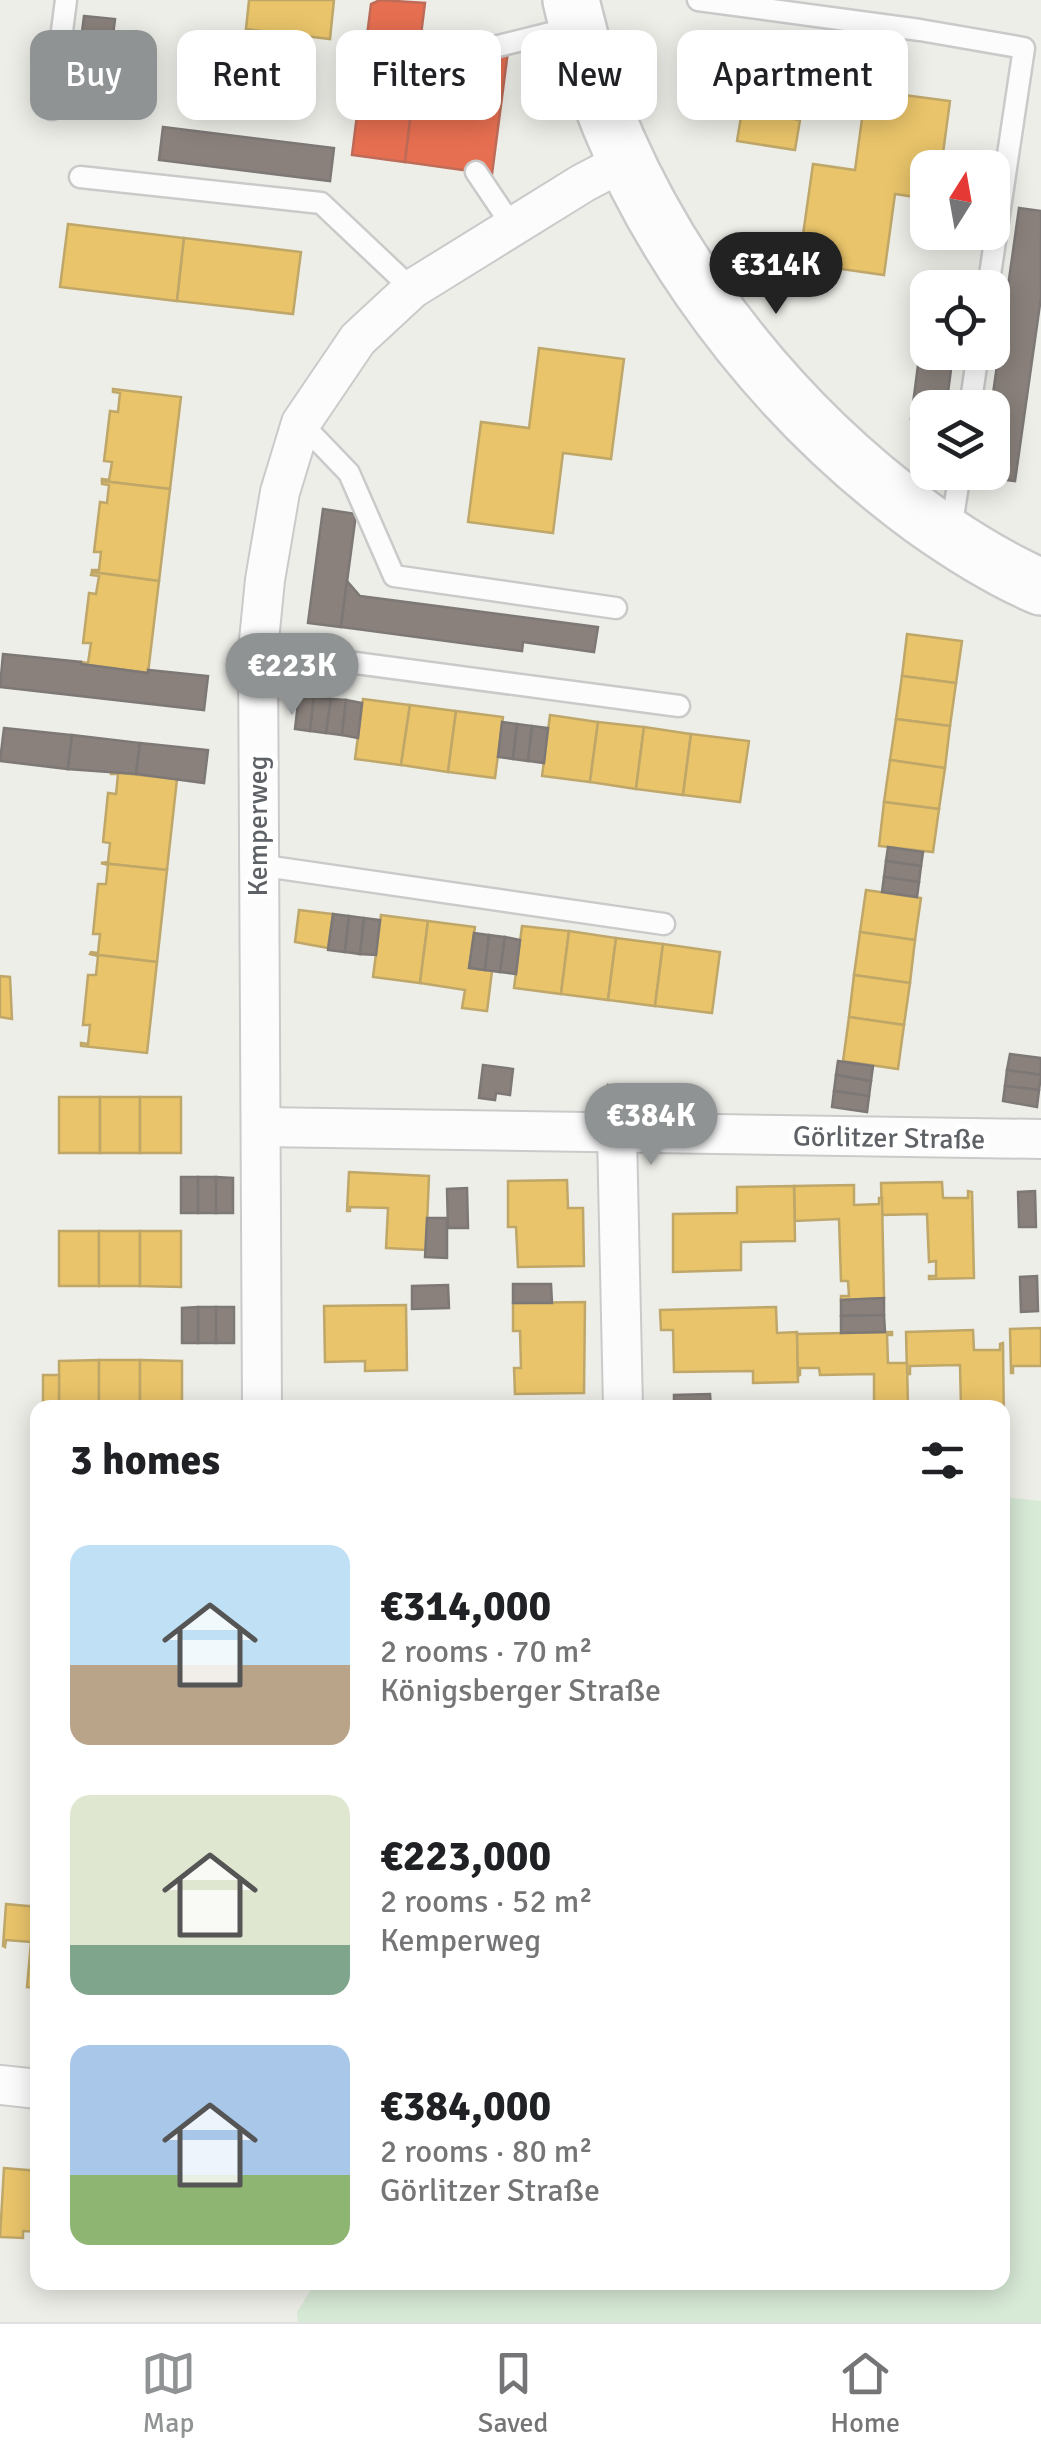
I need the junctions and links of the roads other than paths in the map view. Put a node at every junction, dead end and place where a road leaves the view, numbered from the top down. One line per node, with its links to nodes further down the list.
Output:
1 (66, 0): 4 (lane)
2 (698, 0): 10 (lane)
3 (574, 13): 5 (lane); 6 (street)
4 (62, 30)
5 (501, 43)
6 (627, 160): 9 (street, Kemperweg); 14 (street)
7 (476, 172): 9 (lane)
8 (80, 177): 11 (lane)
9 (513, 227): 11 (street, Kemperweg)
10 (991, 270)
11 (412, 289): 12 (street, Kemperweg)
12 (301, 423): 16 (lane); 17 (street, Kemperweg)
13 (957, 490): 14 (lane)
14 (950, 537): 15 (street)
15 (1041, 587)
16 (616, 608)
17 (258, 650): 18 (lane); 19 (street, Kemperweg)
18 (679, 706)
19 (258, 865): 20 (lane); 21 (street, Kemperweg)
20 (664, 924)
21 (261, 1127): 22 (street, Görlitzer Straße); 24 (street, Kemperweg)
22 (618, 1134): 23 (street, Görlitzer Straße); 25 (street)
23 (1041, 1139)
24 (262, 1400)
25 (624, 1400)
26 (0, 2086): 27 (street)
27 (30, 2088)

